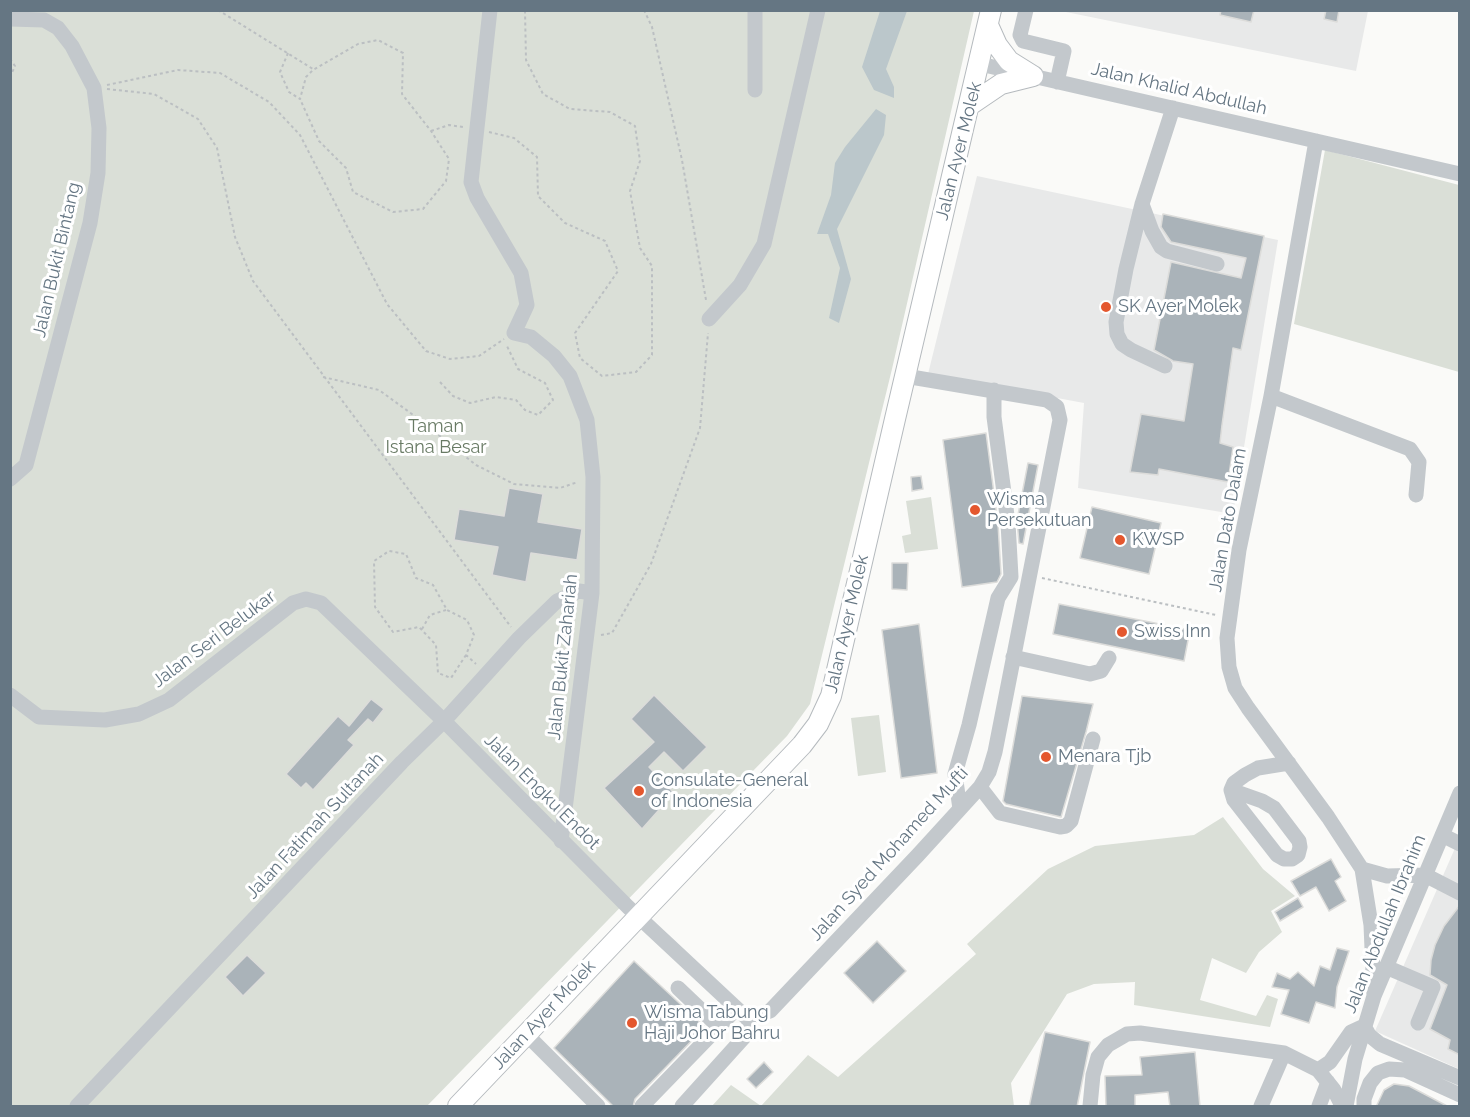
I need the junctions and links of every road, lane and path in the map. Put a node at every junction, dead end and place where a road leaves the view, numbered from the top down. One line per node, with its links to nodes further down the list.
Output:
1 (218, 10): 10 (path)
2 (490, 10): 22 (street, Jalan Bukit Zahariah)
3 (525, 10): 22 (path)
4 (644, 10): 30 (path)
5 (755, 10): 18 (street)
6 (818, 10): 30 (street)
7 (1026, 10): 16 (street)
8 (990, 18): 12 (main road, Jalan Ayer Molek); 14 (main road)
9 (10, 19): 17 (street, Jalan Bukit Bintang)
10 (288, 53): 13 (path); 19 (path)
11 (10, 59): 15 (path)
12 (980, 64): 14 (street, Jalan Khalid Abdullah); 20 (main road, Jalan Ayer Molek)
13 (313, 70): 19 (path); 23 (path)
14 (1033, 76): 16 (street, Jalan Khalid Abdullah); 20 (main road)
15 (10, 77)
16 (1058, 82): 21 (street, Jalan Khalid Abdullah)
17 (94, 88): 32 (path); 34 (path); 38 (street, Jalan Bukit Bintang)
18 (755, 90)
19 (300, 99): 23 (path)
20 (970, 105): 33 (main road, Jalan Ayer Molek)
21 (1173, 108): 25 (street, Jalan Khalid Abdullah); 28 (street)
22 (477, 129): 23 (path); 37 (street, Jalan Bukit Zahariah)
23 (430, 131)
24 (10, 137): 26 (path)
25 (1316, 141): 27 (street, Jalan Khalid Abdullah); 36 (street, Jalan Dato Dalam)
26 (10, 150)
27 (1460, 174)
28 (1142, 204): 29 (street); 31 (street)
29 (1217, 264)
30 (710, 320): 47 (path)
31 (1165, 366)
32 (323, 376): 37 (path); 46 (path)
33 (905, 376): 35 (street, Jalan Syed Mohamed Mufti); 66 (main road, Jalan Ayer Molek)
34 (440, 382)
35 (994, 390): 40 (street, Jalan Syed Mohamed Mufti); 59 (street)
36 (1271, 396): 39 (street); 44 (street, Jalan Dato Dalam)
37 (593, 477): 41 (street, Jalan Bukit Zahariah)
38 (10, 479)
39 (1416, 495)
40 (1029, 576): 44 (path); 49 (street, Jalan Syed Mohamed Mufti)
41 (592, 593): 46 (street, Jalan Fatimah Sultanah); 47 (street, Jalan Bukit Zahariah)
42 (306, 599): 52 (street, Jalan Seri Belukar); 53 (street, Jalan Engku Endot)
43 (446, 610): 45 (path); 45 (path); 48 (path)
44 (1230, 618): 55 (street, Jalan Dato Dalam)
45 (421, 629): 48 (path)
46 (519, 638): 51 (street, Jalan Fatimah Sultanah)
47 (586, 639): 61 (street, Jalan Bukit Zahariah)
48 (466, 655): 51 (path)
49 (1013, 657): 50 (street); 56 (street, Jalan Syed Mohamed Mufti)
50 (1109, 658)
51 (486, 675): 53 (street, Jalan Fatimah Sultanah)
52 (10, 695)
53 (444, 721): 61 (street, Jalan Engku Endot); 79 (street, Jalan Fatimah Sultanah)
54 (1093, 739): 56 (street)
55 (1289, 763): 57 (street); 63 (street, Jalan Dato Dalam)
56 (980, 787): 59 (street, Jalan Syed Mohamed Mufti)
57 (1231, 790): 57 (street)
58 (1458, 800): 60 (street, Jalan Abdullah Ibrahim)
59 (960, 810): 70 (street, Jalan Syed Mohamed Mufti)
60 (1442, 835): 62 (street); 64 (street, Jalan Abdullah Ibrahim)
61 (561, 841): 66 (street, Jalan Engku Endot)
62 (1460, 844)
63 (1362, 869): 64 (street); 69 (street, Jalan Dato Dalam)
64 (1425, 875): 65 (street); 67 (street, Jalan Abdullah Ibrahim)
65 (1460, 893)
66 (637, 916): 70 (street, Jalan Engku Endot); 74 (main road, Jalan Ayer Molek)
67 (1386, 967): 69 (street, Jalan Abdullah Ibrahim); 71 (street)
68 (678, 988): 73 (street)
69 (1374, 996): 72 (street, Jalan Abdullah Ibrahim)
70 (742, 1014): 73 (street); 83 (street)
71 (1418, 1023)
72 (1364, 1026): 76 (street); 77 (street); 87 (street, Jalan Abdullah Ibrahim)
73 (719, 1027): 82 (street)
74 (526, 1034): 80 (main road, Jalan Ayer Molek); 81 (street)
75 (1284, 1053): 76 (street); 84 (street); 85 (street)
76 (1323, 1076): 86 (street); 87 (street)
77 (1460, 1078)
78 (1460, 1095): 88 (street)
79 (77, 1107)
80 (458, 1107)
81 (598, 1107)
82 (642, 1107)
83 (682, 1107)
84 (1090, 1107)
85 (1261, 1107)
86 (1319, 1107)
87 (1344, 1107)
88 (1364, 1107)

